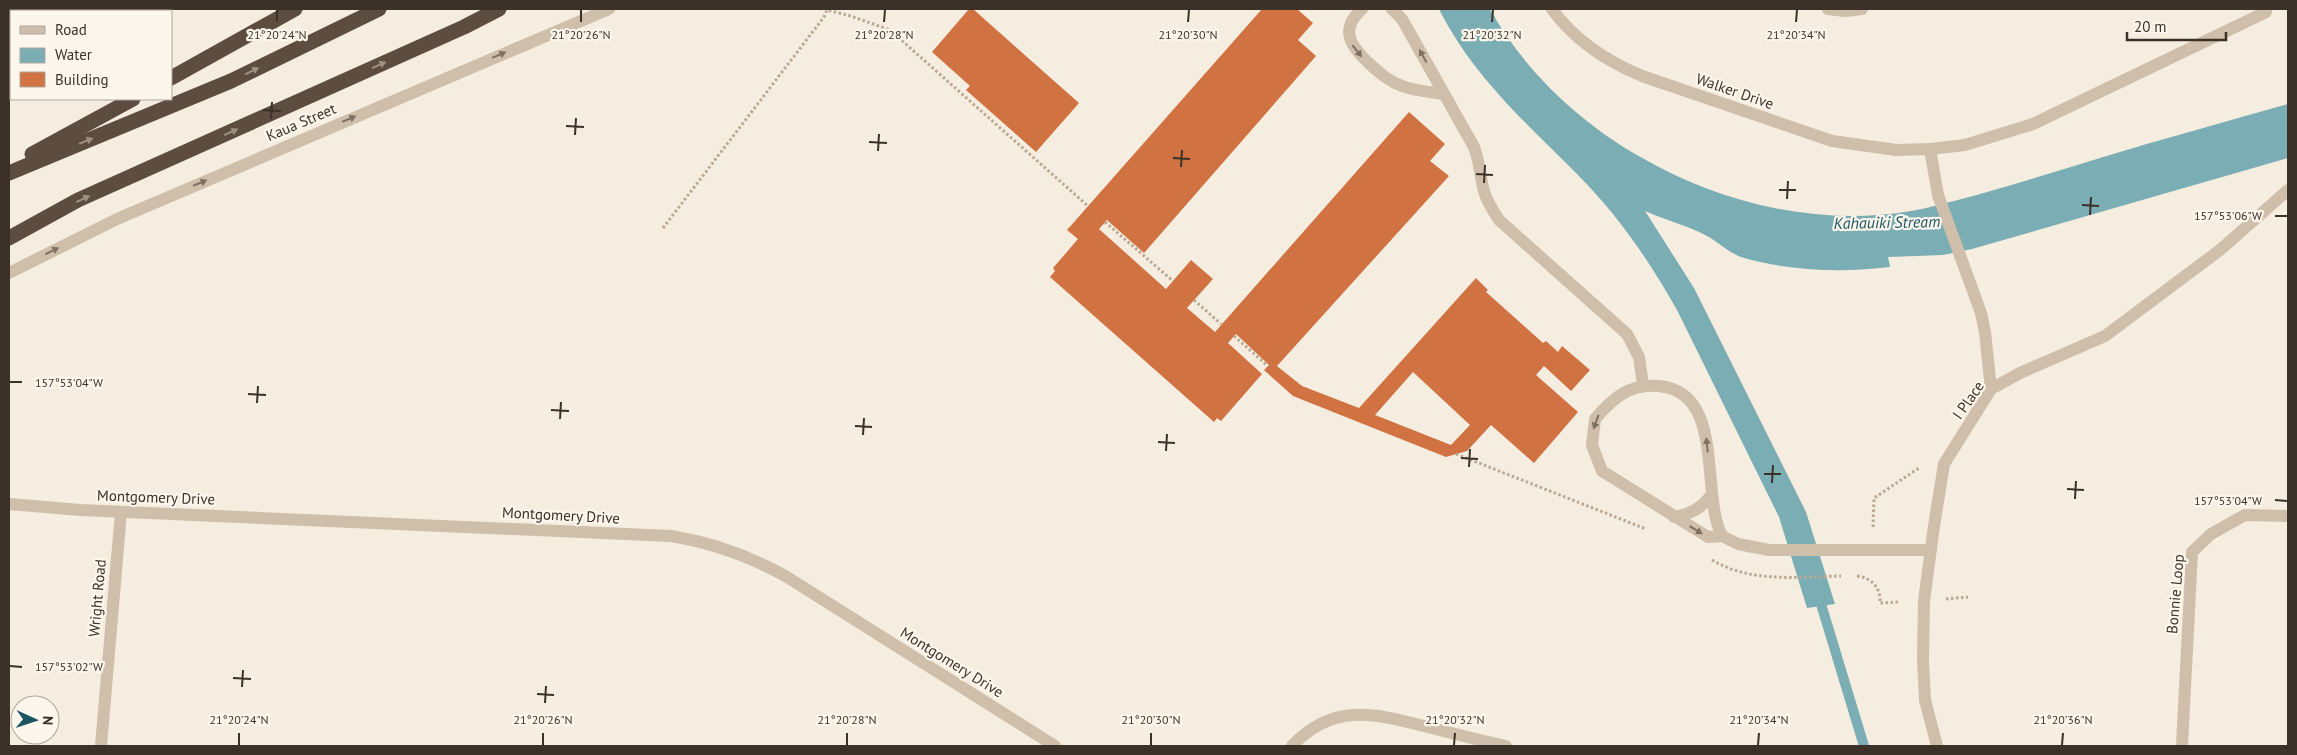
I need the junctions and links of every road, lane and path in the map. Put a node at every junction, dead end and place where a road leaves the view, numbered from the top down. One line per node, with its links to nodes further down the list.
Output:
1 (295, 9): 11 (highway)
2 (379, 9): 16 (highway, one-way to 2)
3 (499, 9): 21 (highway, one-way to 3)
4 (609, 9): 22 (street, Kaua Street, one-way to 4)
5 (1362, 9): 12 (street, one-way to 12)
6 (1392, 9): 12 (street, one-way to 6)
7 (1552, 9): 14 (street, Walker Drive)
8 (1828, 9): 9 (street)
9 (1862, 9)
10 (2266, 12): 14 (street, Walker Drive)
11 (172, 77)
12 (1444, 94): 28 (street)
13 (131, 100): 15 (highway)
14 (1930, 149): 29 (street)
15 (9, 167)
16 (9, 173)
17 (2288, 190): 29 (street, I Place)
18 (1088, 206): 20 (path)
19 (1105, 222): 23 (path)
20 (663, 228)
21 (9, 238)
22 (9, 273)
23 (1173, 281)
24 (1194, 300): 25 (path)
25 (1222, 324)
26 (1234, 336): 27 (path)
27 (1268, 366)
28 (1643, 385): 32 (street, one-way to 28); 36 (street, one-way to 36)
29 (1991, 389): 31 (street, I Place)
30 (1456, 454): 37 (path)
31 (1944, 464): 39 (path); 40 (street, I Place)
32 (1712, 494): 36 (street); 38 (street)
33 (9, 504): 34 (street, Montgomery Drive)
34 (121, 512): 46 (street, Wright Road); 47 (street, Montgomery Drive)
35 (2288, 516): 51 (street, Bonnie Loop)
36 (1674, 517): 38 (street, one-way to 38)
37 (1653, 531)
38 (1722, 536): 39 (street)
39 (1872, 549): 40 (street); 44 (path)
40 (1931, 550): 50 (street, I Place)
41 (1708, 558): 42 (path)
42 (1844, 576)
43 (1852, 576): 44 (path)
44 (1873, 583): 45 (path)
45 (1880, 603)
46 (101, 746)
47 (1055, 746)
48 (1292, 746): 49 (street)
49 (1506, 746)
50 (1937, 746)
51 (2182, 746)

